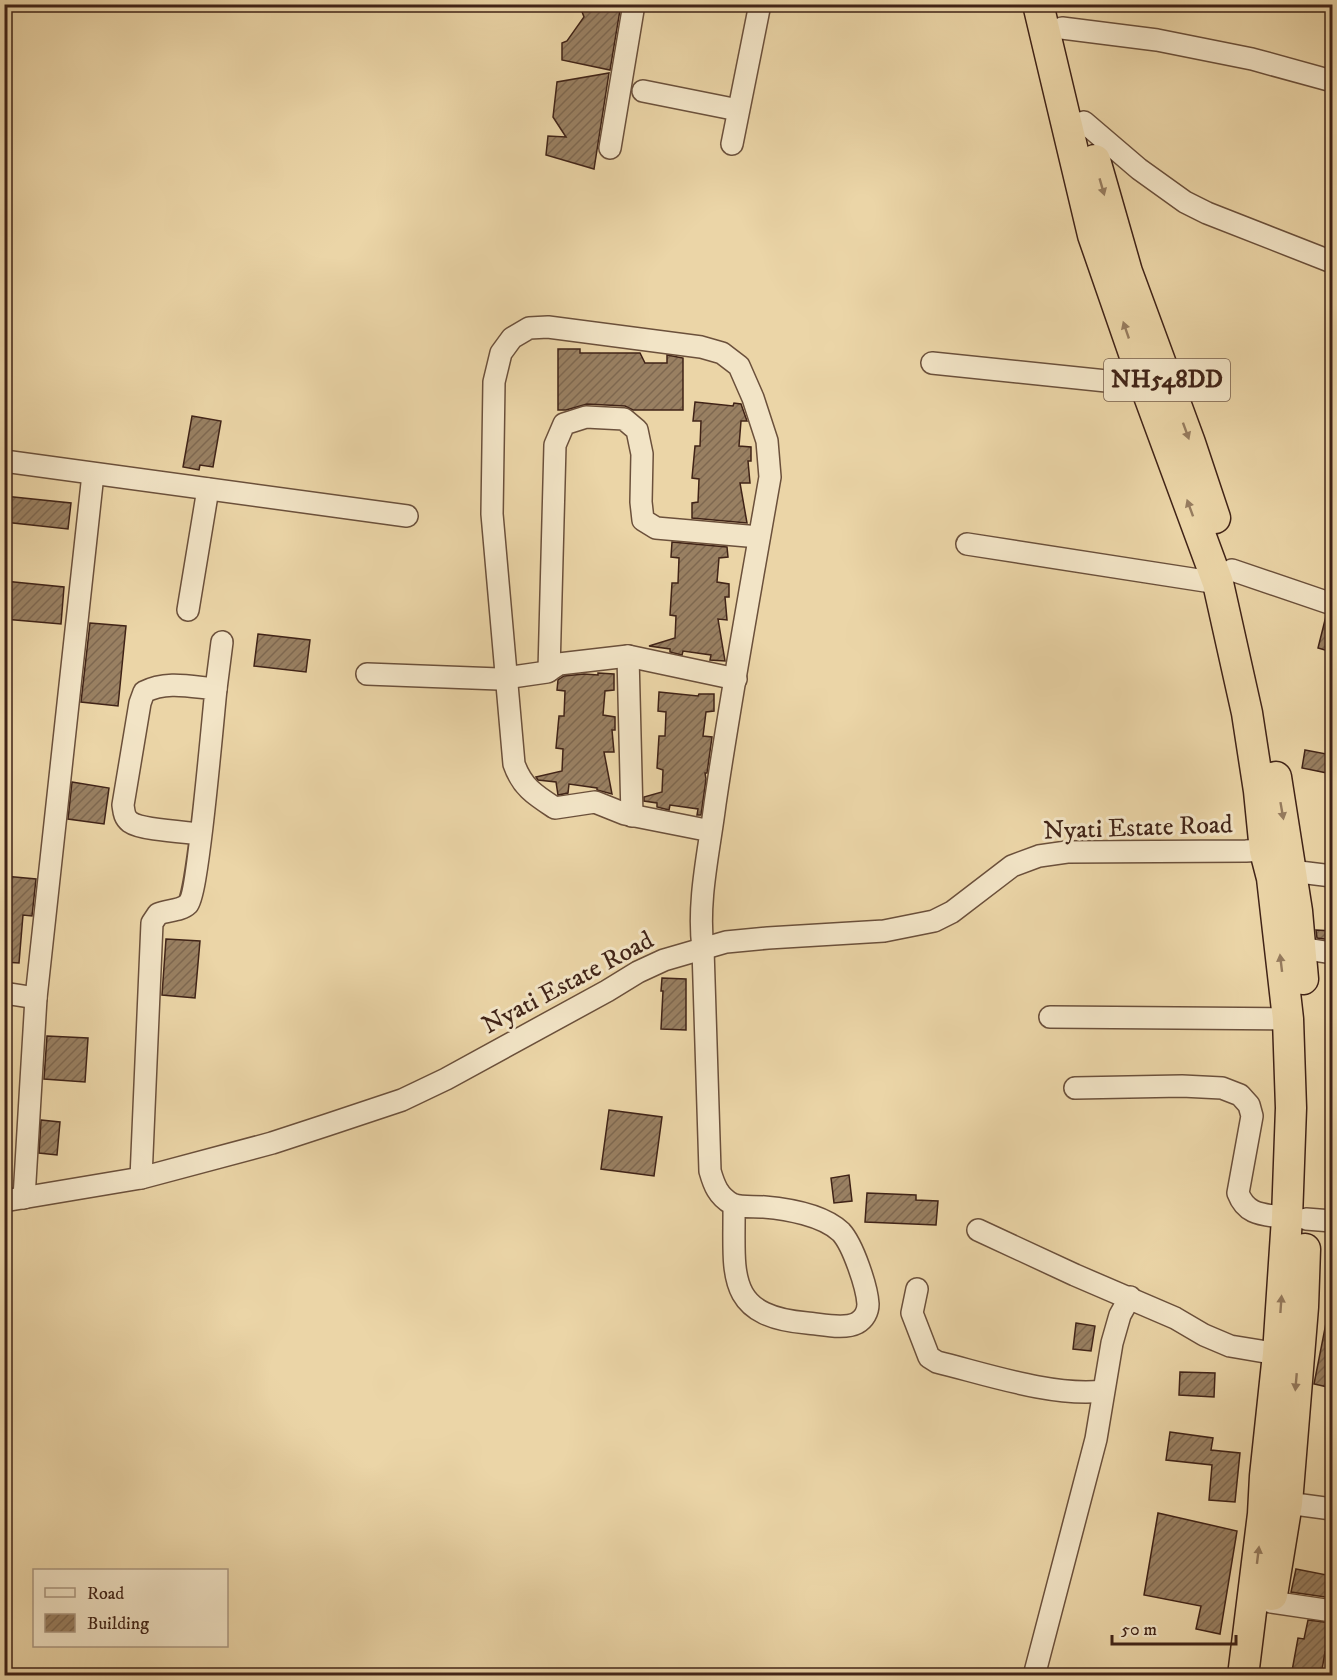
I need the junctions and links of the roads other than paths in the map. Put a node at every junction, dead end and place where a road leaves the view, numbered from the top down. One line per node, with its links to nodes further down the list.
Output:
1 (634, 4): 10 (street)
2 (760, 4): 7 (street)
3 (1038, 4): 13 (highway, NH548DD, one-way to 3)
4 (1060, 16): 5 (street); 8 (highway, NH548DD)
5 (1332, 81)
6 (643, 91): 7 (street)
7 (738, 110): 9 (street)
8 (1084, 122): 11 (street); 20 (highway, NH548DD, one-way to 20)
9 (732, 144)
10 (609, 148)
11 (1332, 262)
12 (932, 363): 13 (street)
13 (1145, 386): 20 (highway, NH548DD, one-way to 13)
14 (4, 461): 15 (street)
15 (93, 474): 16 (street); 39 (street)
16 (208, 489): 17 (street); 22 (street)
17 (407, 516)
18 (759, 537): 25 (street); 27 (street); 28 (street)
19 (967, 543): 20 (street)
20 (1225, 577): 21 (street); 33 (highway, NH548DD)
21 (1332, 604)
22 (188, 610)
23 (222, 642): 29 (street)
24 (628, 656): 25 (street); 28 (street); 30 (street)
25 (549, 671): 27 (street)
26 (367, 674): 27 (street)
27 (506, 679): 30 (street)
28 (736, 679): 31 (street)
29 (216, 689): 32 (street); 32 (street)
30 (632, 816): 31 (street)
31 (711, 831): 36 (street)
32 (201, 834): 43 (street)
33 (1282, 857): 34 (street, Nyati Estate Road); 35 (highway, NH548DD); 36 (street, Nyati Estate Road); 41 (highway, NH548DD, one-way to 33)
34 (1332, 876)
35 (1300, 948): 37 (street); 46 (highway, NH548DD)
36 (704, 949): 43 (street, Nyati Estate Road); 45 (street)
37 (1332, 953)
38 (4, 993): 39 (street)
39 (36, 998): 44 (street)
40 (1050, 1017): 41 (street)
41 (1288, 1019): 46 (highway, NH548DD)
42 (1076, 1088): 46 (street)
43 (141, 1178): 44 (street, Nyati Estate Road)
44 (14, 1199)
45 (734, 1205): 45 (street)
46 (1308, 1220): 50 (highway, NH548DD, one-way to 46); 52 (highway, NH548DD, one-way to 52)
47 (978, 1230): 49 (street)
48 (917, 1289): 51 (street)
49 (1130, 1297): 50 (street); 51 (street)
50 (1278, 1354): 57 (highway, NH548DD, one-way to 50)
51 (1103, 1391): 56 (street)
52 (1287, 1503): 53 (street); 54 (highway, NH548DD)
53 (1332, 1509)
54 (1271, 1602): 55 (street); 58 (highway, NH548DD)
55 (1332, 1611)
56 (1034, 1676)
57 (1243, 1676)
58 (1261, 1676)

